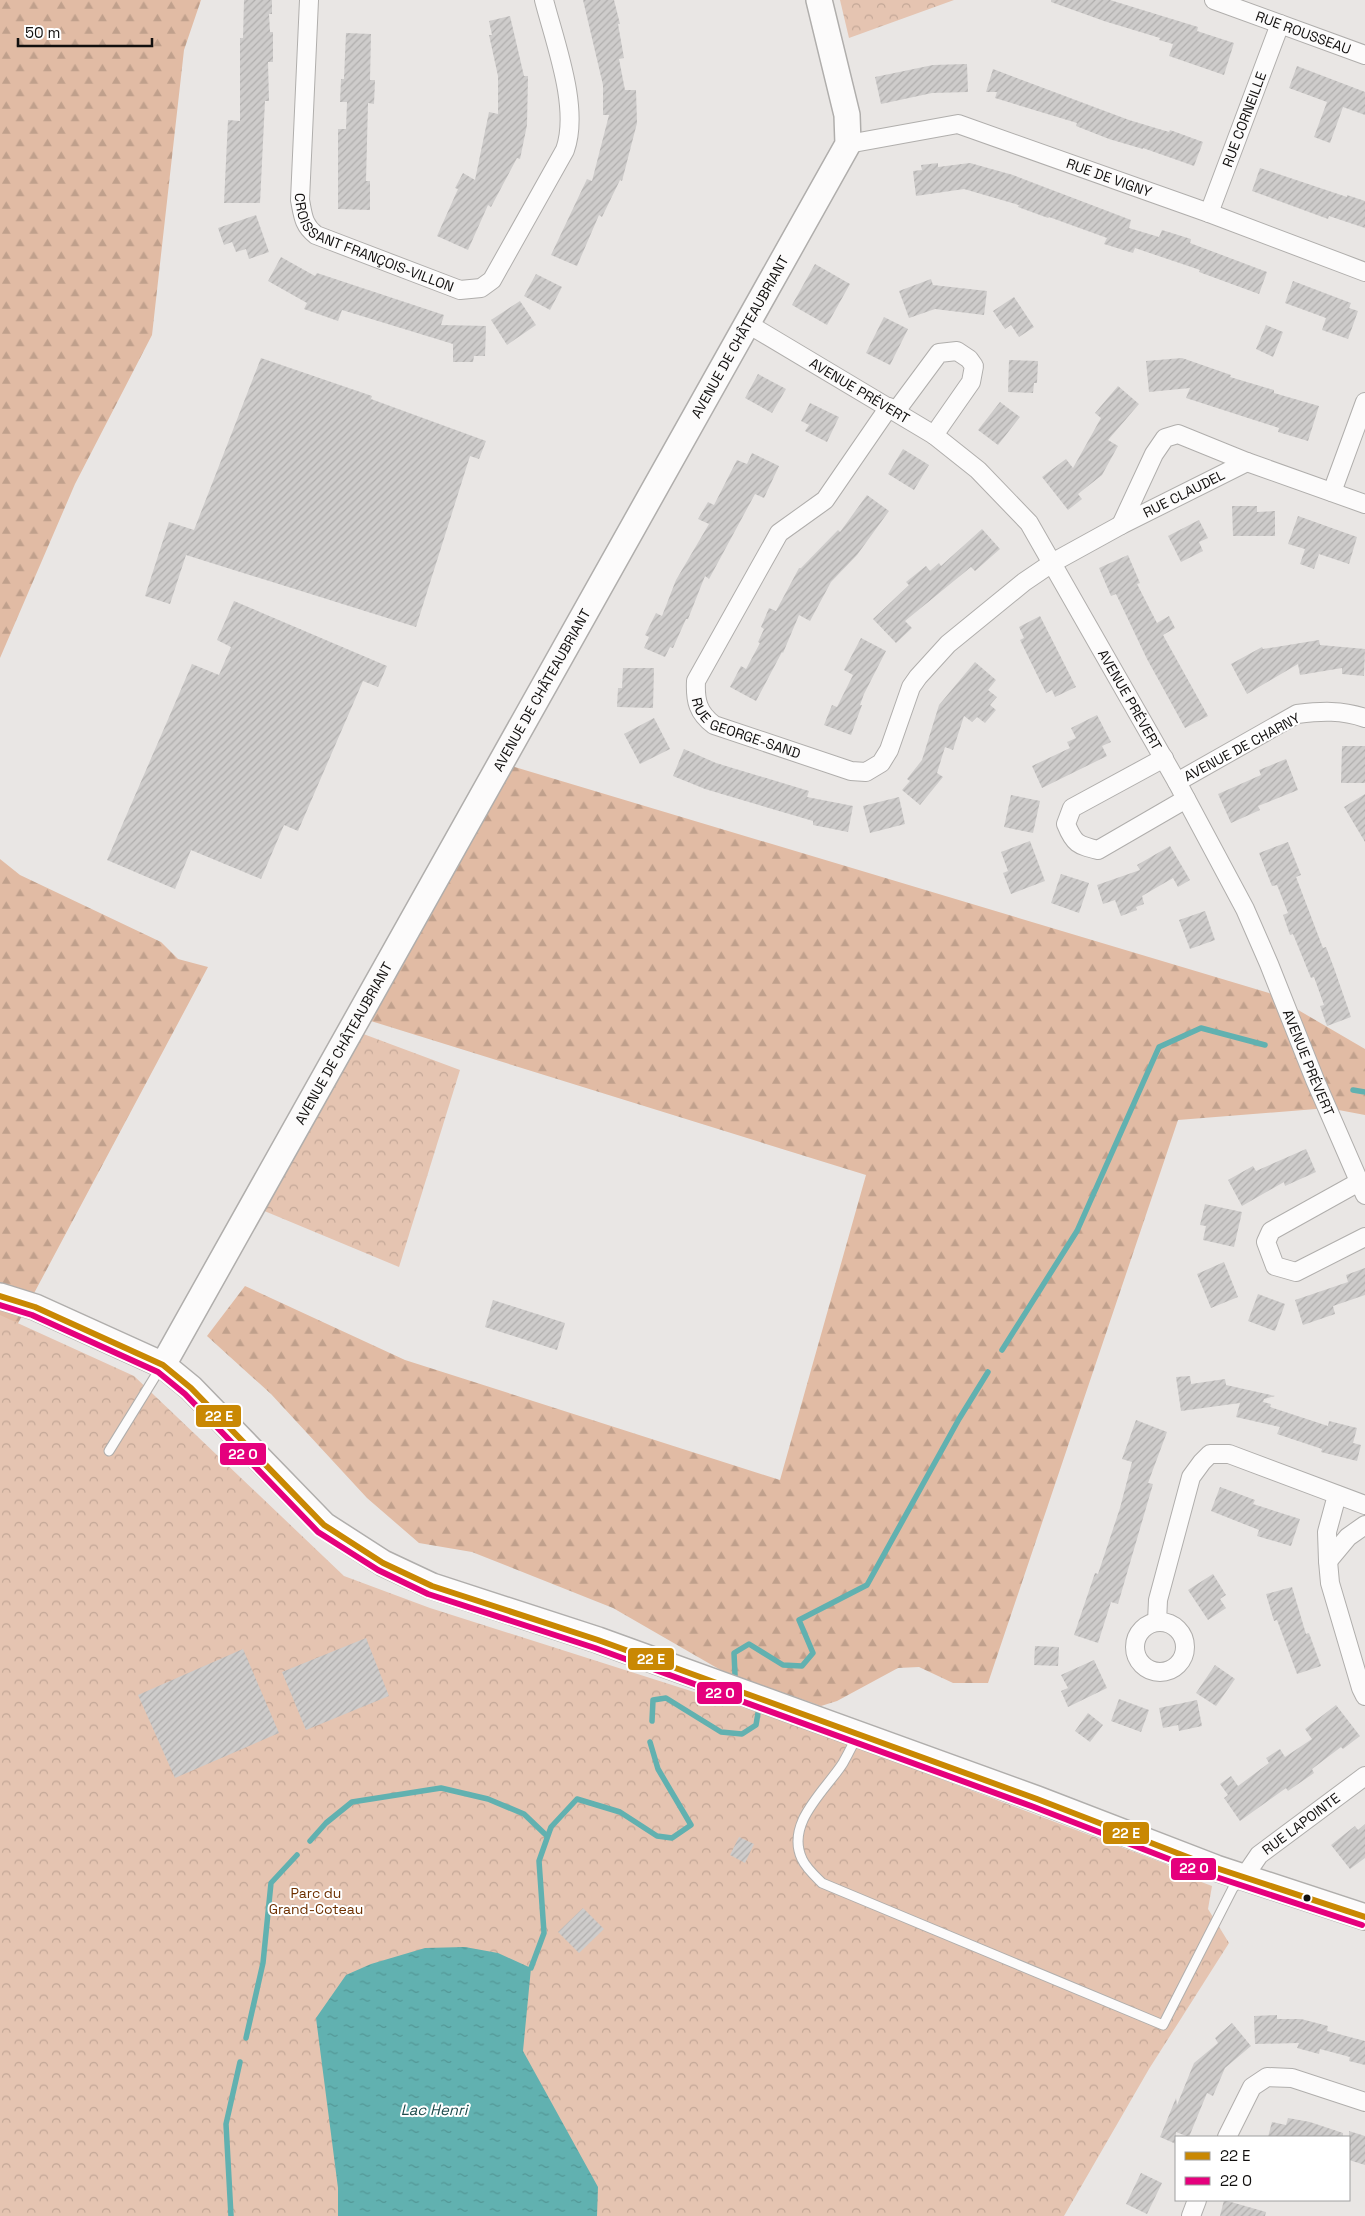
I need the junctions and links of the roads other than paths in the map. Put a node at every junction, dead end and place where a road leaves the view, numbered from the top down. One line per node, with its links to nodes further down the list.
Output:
1 (309, 0): 2 (street, CROISSANT FRANÇOIS-VILLON)
2 (544, 0)
3 (819, 0): 7 (street)
4 (1214, 0): 5 (street, RUE ROUSSEAU)
5 (1280, 24): 6 (street, RUE ROUSSEAU); 8 (street, RUE CORNEILLE)
6 (1365, 55)
7 (848, 144): 8 (street, RUE DE VIGNY); 10 (street, AVENUE DE CHÂTEAUBRIANT)
8 (1209, 213): 9 (street, RUE DE VIGNY)
9 (1365, 272)
10 (748, 324): 12 (street, AVENUE PRÉVERT); 26 (street, AVENUE DE CHÂTEAUBRIANT)
11 (1365, 402): 15 (street)
12 (893, 409): 13 (street, AVENUE PRÉVERT); 13 (street, RUE GEORGE-SAND); 18 (street, RUE GEORGE-SAND)
13 (934, 435): 18 (street, AVENUE PRÉVERT)
14 (1247, 462): 15 (street, RUE CLAUDEL); 17 (street, RUE CLAUDEL); 17 (street, RUE CLAUDEL)
15 (1332, 492): 16 (street, RUE CLAUDEL)
16 (1365, 504)
17 (1120, 525): 18 (street, RUE CLAUDEL)
18 (1052, 562): 20 (street, AVENUE PRÉVERT)
19 (1365, 718): 21 (street, AVENUE DE CHARNY)
20 (1164, 758): 21 (street, AVENUE PRÉVERT); 22 (street)
21 (1177, 782): 22 (street, AVENUE PRÉVERT)
22 (1186, 799): 23 (street, AVENUE PRÉVERT)
23 (1362, 1189): 24 (street)
24 (1365, 1237)
25 (0, 1296): 26 (street)
26 (163, 1365): 27 (lane); 35 (street)
27 (109, 1451)
28 (1337, 1496): 29 (street); 31 (street); 32 (street)
29 (1365, 1505)
30 (1365, 1525): 31 (street)
31 (1328, 1562): 33 (street)
32 (1157, 1622)
33 (1359, 1661): 34 (street)
34 (1365, 1696)
35 (858, 1733): 37 (street); 37 (lane)
36 (1365, 1776): 37 (street, RUE LAPOINTE)
37 (1244, 1877): 38 (street)
38 (1365, 1917)
39 (1365, 2102): 40 (street)
40 (1228, 2136)
41 (1197, 2201): 42 (street)
42 (1191, 2216)

